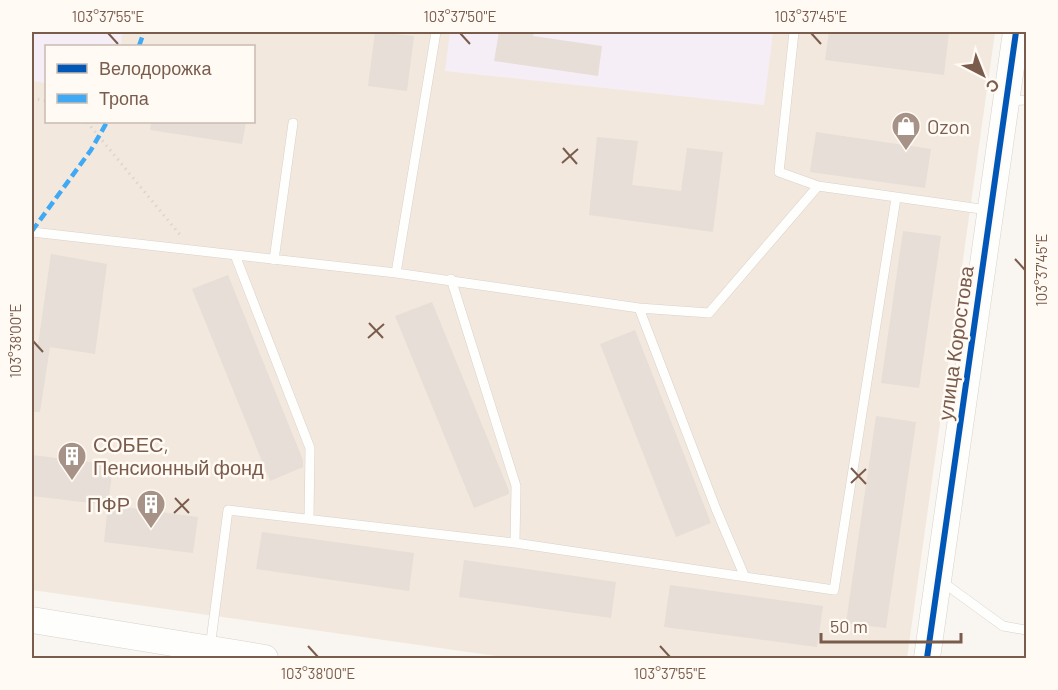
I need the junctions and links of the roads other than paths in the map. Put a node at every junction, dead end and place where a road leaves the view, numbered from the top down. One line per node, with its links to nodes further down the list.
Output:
1 (436, 32): 12 (lane)
2 (794, 32): 6 (lane)
3 (1016, 32): 4 (street, улица Коростова)
4 (1016, 100): 8 (street, улица Коростова)
5 (293, 123): 11 (lane)
6 (818, 186): 7 (lane); 14 (lane)
7 (896, 198): 8 (lane); 17 (lane)
8 (991, 210): 18 (street, улица Коростова)
9 (32, 232): 10 (lane)
10 (235, 255): 11 (lane); 15 (lane)
11 (274, 260): 12 (lane)
12 (396, 273): 13 (lane)
13 (451, 279): 14 (lane); 16 (lane)
14 (639, 308): 17 (lane)
15 (309, 519): 16 (lane); 21 (lane)
16 (515, 543): 17 (lane)
17 (744, 575)
18 (939, 579): 20 (lane); 23 (street, улица Коростова)
19 (32, 620): 21 (street)
20 (1026, 630)
21 (209, 651): 22 (street)
22 (265, 658)
23 (927, 658)

